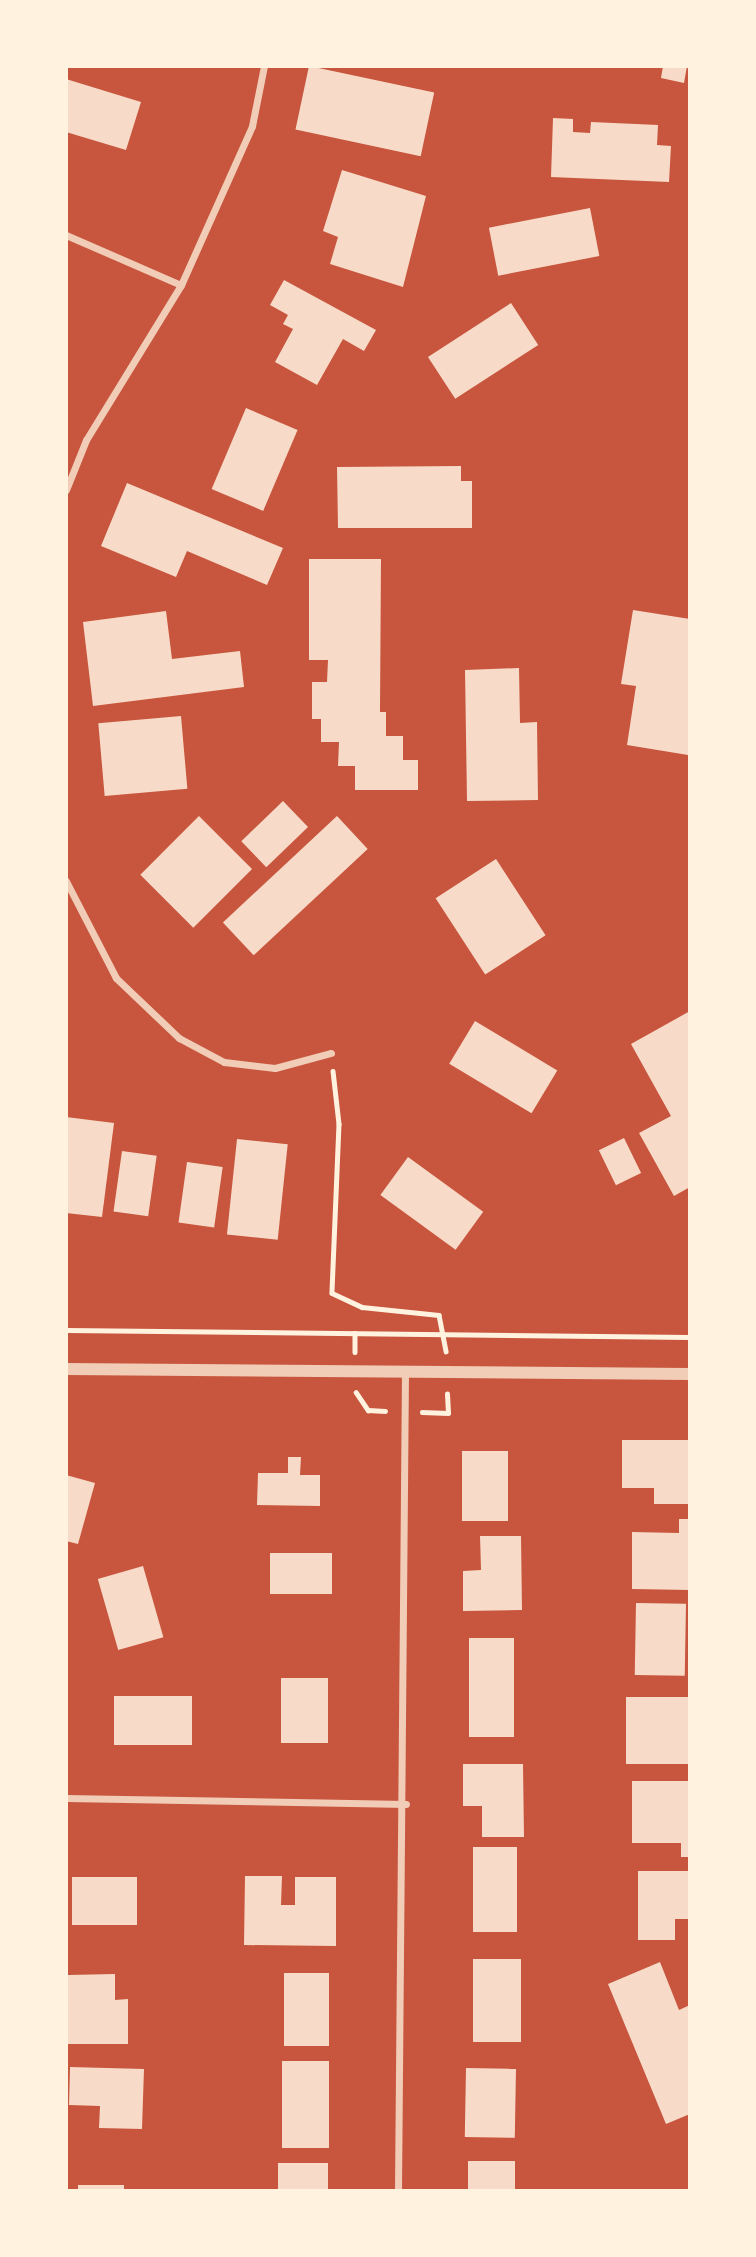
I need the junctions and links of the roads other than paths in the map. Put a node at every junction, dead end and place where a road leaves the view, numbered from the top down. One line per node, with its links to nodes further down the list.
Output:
1 (264, 66): 3 (street)
2 (66, 235): 3 (street)
3 (181, 285): 4 (street)
4 (66, 490)
5 (66, 881): 6 (street)
6 (331, 1053)
7 (66, 1369): 8 (street)
8 (405, 1374): 9 (street); 11 (street)
9 (690, 1374)
10 (66, 1798): 11 (street)
11 (406, 1804): 12 (street)
12 (398, 2190)

